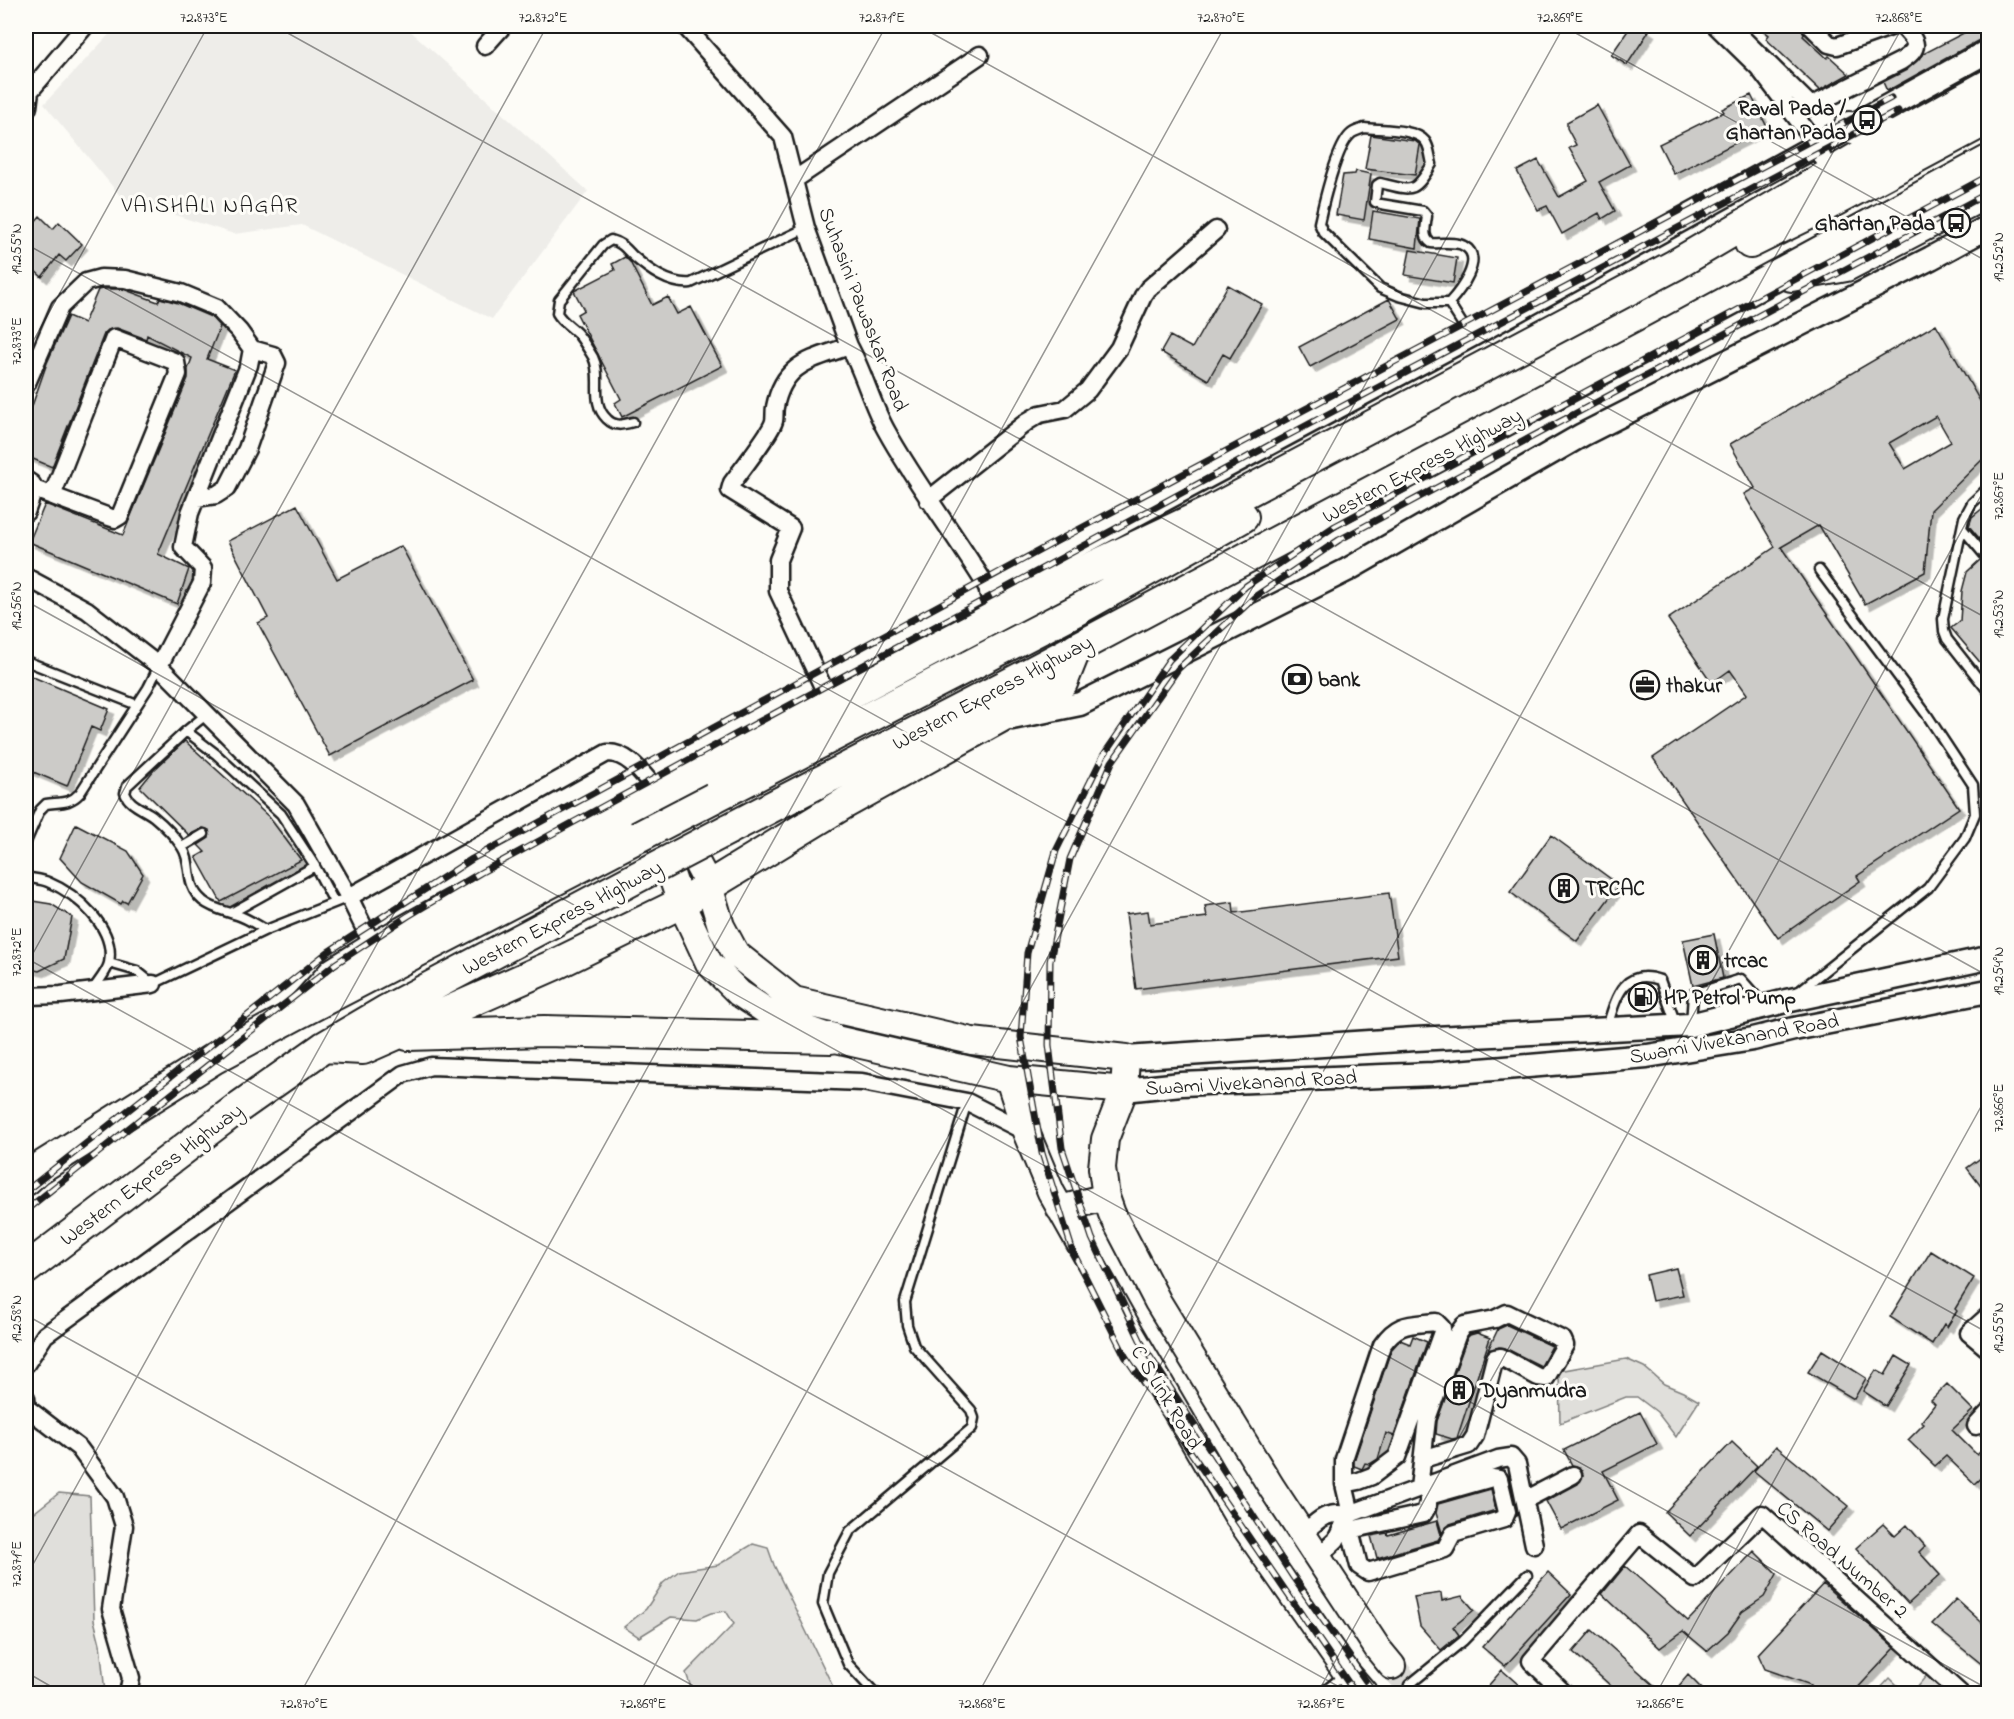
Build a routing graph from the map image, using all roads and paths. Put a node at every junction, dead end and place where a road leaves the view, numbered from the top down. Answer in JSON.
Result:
{"nodes":[{"id":1,"x":86,"y":26,"type":"edge"},
{"id":2,"x":503,"y":26,"type":"edge"},
{"id":3,"x":685,"y":26,"type":"edge"},
{"id":4,"x":1716,"y":26,"type":"edge"},
{"id":5,"x":1730,"y":26,"type":"edge"},
{"id":6,"x":1812,"y":26,"type":"edge"},
{"id":7,"x":1893,"y":26,"type":"edge"},
{"id":8,"x":1902,"y":26,"type":"edge"},
{"id":9,"x":485,"y":46,"type":"dead end"},
{"id":10,"x":1989,"y":51,"type":"edge"},
{"id":11,"x":980,"y":55,"type":"dead end"},
{"id":12,"x":1989,"y":85,"type":"edge"},
{"id":13,"x":28,"y":91,"type":"edge"},
{"id":14,"x":1811,"y":106,"type":"junction"},
{"id":15,"x":26,"y":110,"type":"edge"},
{"id":16,"x":1795,"y":117,"type":"junction"},
{"id":17,"x":1989,"y":119,"type":"edge"},
{"id":18,"x":1849,"y":127,"type":"junction"},
{"id":19,"x":1893,"y":137,"type":"junction"},
{"id":20,"x":1815,"y":147,"type":"junction"},
{"id":21,"x":1989,"y":161,"type":"edge"},
{"id":22,"x":1832,"y":173,"type":"junction"},
{"id":23,"x":794,"y":180,"type":"junction"},
{"id":24,"x":1989,"y":192,"type":"edge"},
{"id":25,"x":1989,"y":226,"type":"edge"},
{"id":26,"x":806,"y":228,"type":"junction"},
{"id":27,"x":1216,"y":230,"type":"dead end"},
{"id":28,"x":1758,"y":238,"type":"junction"},
{"id":29,"x":1762,"y":282,"type":"junction"},
{"id":30,"x":1449,"y":303,"type":"junction"},
{"id":31,"x":1470,"y":336,"type":"junction"},
{"id":32,"x":849,"y":346,"type":"junction"},
{"id":33,"x":252,"y":349,"type":"junction"},
{"id":34,"x":26,"y":385,"type":"edge"},
{"id":35,"x":633,"y":422,"type":"dead end"},
{"id":36,"x":30,"y":484,"type":"edge"},
{"id":37,"x":1989,"y":488,"type":"edge"},
{"id":38,"x":52,"y":496,"type":"junction"},
{"id":39,"x":196,"y":498,"type":"junction"},
{"id":40,"x":928,"y":500,"type":"junction"},
{"id":41,"x":26,"y":512,"type":"edge"},
{"id":42,"x":1962,"y":528,"type":"junction"},
{"id":43,"x":1989,"y":559,"type":"edge"},
{"id":44,"x":1819,"y":570,"type":"dead end"},
{"id":45,"x":28,"y":583,"type":"edge"},
{"id":46,"x":996,"y":603,"type":"junction"},
{"id":47,"x":1045,"y":626,"type":"junction"},
{"id":48,"x":1076,"y":648,"type":"junction"},
{"id":49,"x":26,"y":661,"type":"edge"},
{"id":50,"x":159,"y":666,"type":"junction"},
{"id":51,"x":1989,"y":691,"type":"edge"},
{"id":52,"x":831,"y":704,"type":"junction"},
{"id":53,"x":137,"y":705,"type":"junction"},
{"id":54,"x":207,"y":714,"type":"junction"},
{"id":55,"x":994,"y":721,"type":"junction"},
{"id":56,"x":186,"y":730,"type":"junction"},
{"id":57,"x":251,"y":759,"type":"junction"},
{"id":58,"x":235,"y":771,"type":"junction"},
{"id":59,"x":653,"y":797,"type":"junction"},
{"id":60,"x":204,"y":834,"type":"dead end"},
{"id":61,"x":26,"y":842,"type":"edge"},
{"id":62,"x":182,"y":847,"type":"junction"},
{"id":63,"x":315,"y":866,"type":"junction"},
{"id":64,"x":26,"y":877,"type":"edge"},
{"id":65,"x":709,"y":886,"type":"junction"},
{"id":66,"x":342,"y":899,"type":"junction"},
{"id":67,"x":681,"y":903,"type":"junction"},
{"id":68,"x":231,"y":913,"type":"junction"},
{"id":69,"x":266,"y":930,"type":"junction"},
{"id":70,"x":374,"y":948,"type":"junction"},
{"id":71,"x":1983,"y":959,"type":"edge"},
{"id":72,"x":109,"y":963,"type":"junction"},
{"id":73,"x":153,"y":984,"type":"junction"},
{"id":74,"x":92,"y":991,"type":"junction"},
{"id":75,"x":1988,"y":991,"type":"edge"},
{"id":76,"x":26,"y":996,"type":"edge"},
{"id":77,"x":1776,"y":1004,"type":"junction"},
{"id":78,"x":297,"y":1014,"type":"junction"},
{"id":79,"x":1683,"y":1026,"type":"junction"},
{"id":80,"x":1794,"y":1029,"type":"junction"},
{"id":81,"x":1606,"y":1030,"type":"junction"},
{"id":82,"x":391,"y":1035,"type":"junction"},
{"id":83,"x":831,"y":1038,"type":"junction"},
{"id":84,"x":324,"y":1047,"type":"junction"},
{"id":85,"x":1126,"y":1058,"type":"junction"},
{"id":86,"x":1009,"y":1079,"type":"junction"},
{"id":87,"x":1124,"y":1090,"type":"junction"},
{"id":88,"x":967,"y":1102,"type":"junction"},
{"id":89,"x":1026,"y":1132,"type":"junction"},
{"id":90,"x":26,"y":1180,"type":"edge"},
{"id":91,"x":1106,"y":1197,"type":"junction"},
{"id":92,"x":1060,"y":1209,"type":"junction"},
{"id":93,"x":26,"y":1269,"type":"edge"},
{"id":94,"x":1989,"y":1316,"type":"edge"},
{"id":95,"x":1989,"y":1349,"type":"edge"},
{"id":96,"x":26,"y":1364,"type":"edge"},
{"id":97,"x":26,"y":1398,"type":"edge"},
{"id":98,"x":1989,"y":1413,"type":"edge"},
{"id":99,"x":1976,"y":1426,"type":"dead end"},
{"id":100,"x":1423,"y":1459,"type":"junction"},
{"id":101,"x":1573,"y":1475,"type":"dead end"},
{"id":102,"x":1344,"y":1484,"type":"junction"},
{"id":103,"x":1419,"y":1488,"type":"junction"},
{"id":104,"x":1525,"y":1500,"type":"junction"},
{"id":105,"x":1347,"y":1523,"type":"junction"},
{"id":106,"x":1303,"y":1534,"type":"junction"},
{"id":107,"x":1534,"y":1545,"type":"dead end"},
{"id":108,"x":1318,"y":1557,"type":"junction"},
{"id":109,"x":1527,"y":1575,"type":"dead end"},
{"id":110,"x":1392,"y":1666,"type":"tunnel mouth"},
{"id":111,"x":1347,"y":1672,"type":"junction"},
{"id":112,"x":1409,"y":1686,"type":"dead end"},
{"id":113,"x":1364,"y":1693,"type":"edge"},
{"id":114,"x":128,"y":1694,"type":"edge"},
{"id":115,"x":878,"y":1694,"type":"edge"},
{"id":116,"x":1321,"y":1694,"type":"edge"},
{"id":117,"x":1565,"y":1694,"type":"edge"},
{"id":118,"x":1883,"y":1694,"type":"edge"},
{"id":119,"x":1897,"y":1694,"type":"edge"},
{"id":120,"x":1961,"y":1694,"type":"edge"}],
"edges":[{"from":1,"to":13,"type":"street"},
{"from":2,"to":9,"type":"street"},
{"from":3,"to":23,"type":"street","name":"Suhasini Pawaskar Road"},
{"from":4,"to":16,"type":"street"},
{"from":5,"to":14,"type":"street"},
{"from":6,"to":7,"type":"street"},
{"from":8,"to":14,"type":"street"},
{"from":10,"to":18,"type":"street"},
{"from":11,"to":23,"type":"street"},
{"from":12,"to":19,"type":"highway"},
{"from":13,"to":15,"type":"street"},
{"from":14,"to":16,"type":"street"},
{"from":16,"to":20,"type":"street"},
{"from":17,"to":28,"type":"highway","name":"Western Express Highway"},
{"from":18,"to":19,"type":"highway"},
{"from":18,"to":20,"type":"street"},
{"from":19,"to":22,"type":"highway"},
{"from":20,"to":22,"type":"street"},
{"from":20,"to":31,"type":"street"},
{"from":21,"to":29,"type":"highway","name":"Western Express Highway"},
{"from":22,"to":28,"type":"highway"},
{"from":22,"to":46,"type":"highway"},
{"from":23,"to":26,"type":"street","name":"Suhasini Pawaskar Road"},
{"from":24,"to":29,"type":"highway"},
{"from":25,"to":55,"type":"street"},
{"from":26,"to":32,"type":"street","name":"Suhasini Pawaskar Road"},
{"from":26,"to":35,"type":"lane"},
{"from":27,"to":40,"type":"street"},
{"from":28,"to":47,"type":"highway","name":"Western Express Highway"},
{"from":29,"to":48,"type":"highway","name":"Western Express Highway"},
{"from":30,"to":30,"type":"lane"},
{"from":30,"to":31,"type":"lane"},
{"from":31,"to":46,"type":"street"},
{"from":32,"to":40,"type":"street","name":"Suhasini Pawaskar Road"},
{"from":32,"to":52,"type":"street"},
{"from":33,"to":34,"type":"street"},
{"from":33,"to":39,"type":"street"},
{"from":33,"to":39,"type":"street"},
{"from":36,"to":38,"type":"street"},
{"from":36,"to":41,"type":"street"},
{"from":37,"to":42,"type":"lane"},
{"from":38,"to":38,"type":"street"},
{"from":39,"to":50,"type":"street"},
{"from":40,"to":46,"type":"street","name":"Suhasini Pawaskar Road"},
{"from":42,"to":43,"type":"lane"},
{"from":42,"to":51,"type":"lane"},
{"from":44,"to":77,"type":"lane"},
{"from":45,"to":50,"type":"street"},
{"from":46,"to":47,"type":"highway"},
{"from":46,"to":52,"type":"highway"},
{"from":47,"to":78,"type":"highway","name":"Western Express Highway","bridge":true},
{"from":48,"to":55,"type":"highway"},
{"from":48,"to":84,"type":"highway","name":"Western Express Highway","bridge":true},
{"from":49,"to":53,"type":"lane"},
{"from":50,"to":53,"type":"lane"},
{"from":50,"to":54,"type":"street"},
{"from":52,"to":59,"type":"highway"},
{"from":53,"to":61,"type":"lane"},
{"from":54,"to":56,"type":"lane"},
{"from":54,"to":57,"type":"street"},
{"from":55,"to":65,"type":"highway"},
{"from":56,"to":58,"type":"lane"},
{"from":56,"to":62,"type":"lane"},
{"from":57,"to":58,"type":"lane"},
{"from":57,"to":66,"type":"street"},
{"from":58,"to":63,"type":"lane"},
{"from":59,"to":65,"type":"main road","name":"Swami Vivekanand Road"},
{"from":59,"to":66,"type":"street"},
{"from":59,"to":67,"type":"main road","name":"Swami Vivekanand Road"},
{"from":59,"to":70,"type":"highway"},
{"from":60,"to":62,"type":"lane"},
{"from":62,"to":68,"type":"lane"},
{"from":63,"to":66,"type":"lane"},
{"from":63,"to":68,"type":"lane"},
{"from":64,"to":72,"type":"lane"},
{"from":65,"to":67,"type":"highway"},
{"from":65,"to":85,"type":"main road","name":"Swami Vivekanand Road"},
{"from":66,"to":69,"type":"lane"},
{"from":66,"to":70,"type":"street"},
{"from":67,"to":82,"type":"highway"},
{"from":67,"to":83,"type":"main road","name":"Swami Vivekanand Road"},
{"from":68,"to":69,"type":"lane"},
{"from":69,"to":73,"type":"lane"},
{"from":70,"to":78,"type":"highway"},
{"from":71,"to":75,"type":"street"},
{"from":71,"to":77,"type":"street","name":"Swami Vivekanand Road"},
{"from":72,"to":73,"type":"lane"},
{"from":72,"to":74,"type":"lane"},
{"from":73,"to":74,"type":"street"},
{"from":74,"to":76,"type":"street"},
{"from":75,"to":80,"type":"street","name":"Swami Vivekanand Road"},
{"from":77,"to":79,"type":"street","name":"Swami Vivekanand Road"},
{"from":77,"to":79,"type":"lane"},
{"from":77,"to":80,"type":"street"},
{"from":78,"to":90,"type":"highway","name":"Western Express Highway"},
{"from":79,"to":81,"type":"street","name":"Swami Vivekanand Road"},
{"from":79,"to":81,"type":"lane"},
{"from":80,"to":87,"type":"street","name":"Swami Vivekanand Road"},
{"from":81,"to":85,"type":"street","name":"Swami Vivekanand Road"},
{"from":82,"to":83,"type":"highway"},
{"from":82,"to":84,"type":"highway"},
{"from":83,"to":86,"type":"main road","name":"Swami Vivekanand Road"},
{"from":84,"to":93,"type":"highway","name":"Western Express Highway"},
{"from":85,"to":87,"type":"main road","name":"C S Link Road"},
{"from":86,"to":87,"type":"main road","name":"Swami Vivekanand Road"},
{"from":86,"to":89,"type":"main road","name":"C S Link Road"},
{"from":87,"to":91,"type":"main road","name":"C S Link Road"},
{"from":88,"to":89,"type":"street"},
{"from":88,"to":96,"type":"street"},
{"from":88,"to":115,"type":"lane"},
{"from":89,"to":92,"type":"main road","name":"C S Link Road"},
{"from":91,"to":92,"type":"main road"},
{"from":91,"to":106,"type":"main road","name":"C S Link Road"},
{"from":92,"to":111,"type":"main road","name":"C S Link Road"},
{"from":94,"to":95,"type":"street"},
{"from":97,"to":114,"type":"street"},
{"from":98,"to":99,"type":"street"},
{"from":100,"to":100,"type":"street"},
{"from":100,"to":103,"type":"street"},
{"from":101,"to":104,"type":"street"},
{"from":102,"to":102,"type":"street"},
{"from":102,"to":105,"type":"street"},
{"from":103,"to":104,"type":"street"},
{"from":103,"to":105,"type":"street"},
{"from":104,"to":107,"type":"street"},
{"from":105,"to":105,"type":"street"},
{"from":105,"to":106,"type":"street"},
{"from":105,"to":108,"type":"street"},
{"from":106,"to":108,"type":"main road","name":"C S Link Road"},
{"from":108,"to":110,"type":"main road","name":"C S Link Road"},
{"from":109,"to":112,"type":"lane"},
{"from":111,"to":113,"type":"main road","name":"C S Link Road"},
{"from":111,"to":116,"type":"lane"},
{"from":117,"to":120,"type":"street","name":"CS Road Number 2"},
{"from":118,"to":119,"type":"path"}]}
